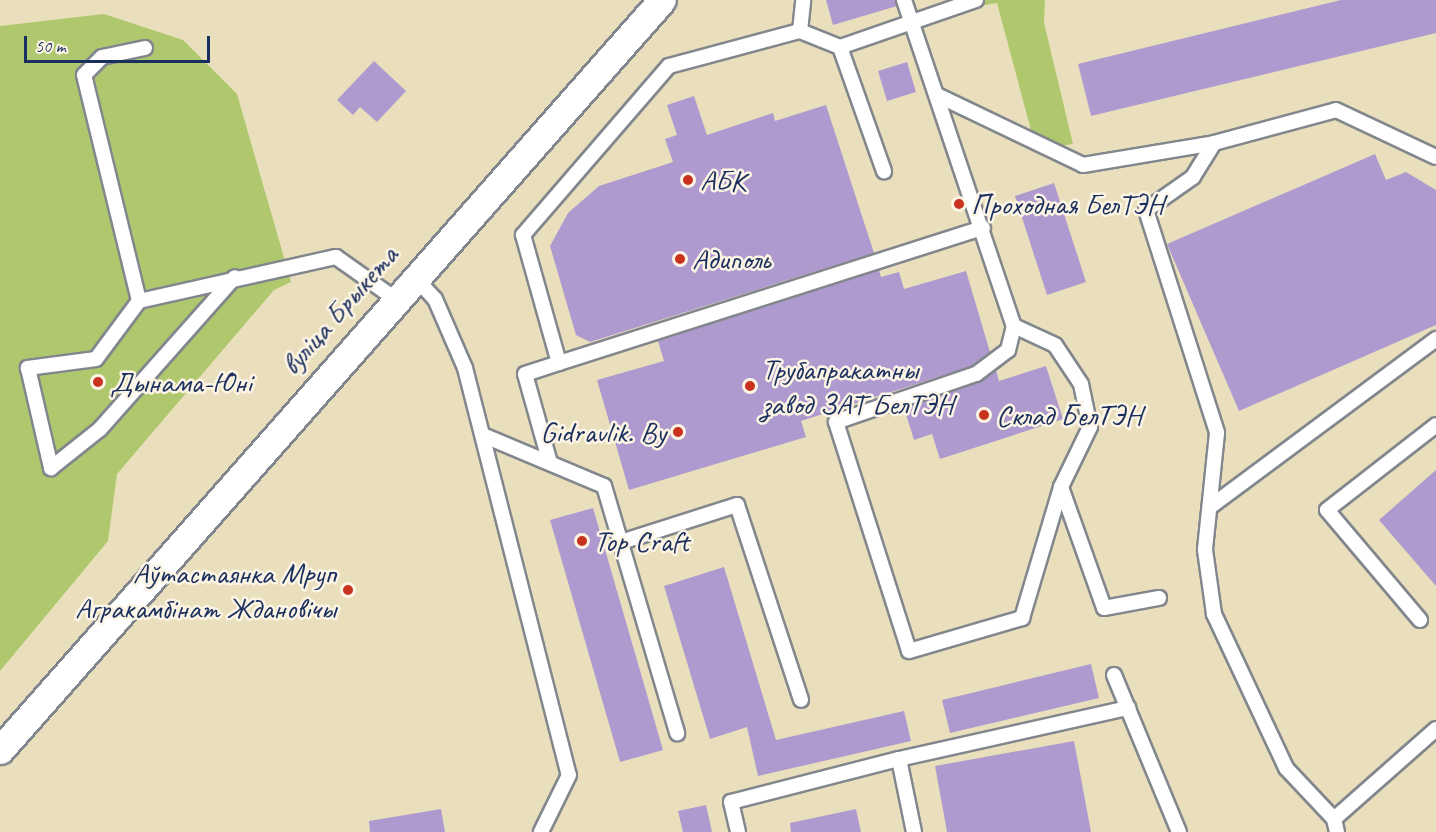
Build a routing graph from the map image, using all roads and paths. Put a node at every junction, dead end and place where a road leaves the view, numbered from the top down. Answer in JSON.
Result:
{"nodes":[{"id":1,"x":662,"y":0,"type":"edge"},
{"id":2,"x":803,"y":0,"type":"edge"},
{"id":3,"x":904,"y":0,"type":"edge"},
{"id":4,"x":976,"y":0,"type":"edge"},
{"id":5,"x":910,"y":19,"type":"junction"},
{"id":6,"x":800,"y":31,"type":"junction"},
{"id":7,"x":840,"y":47,"type":"junction"},
{"id":8,"x":145,"y":48,"type":"dead end"},
{"id":9,"x":937,"y":95,"type":"junction"},
{"id":10,"x":1214,"y":142,"type":"junction"},
{"id":11,"x":1436,"y":157,"type":"edge"},
{"id":12,"x":884,"y":171,"type":"dead end"},
{"id":13,"x":983,"y":228,"type":"junction"},
{"id":14,"x":414,"y":276,"type":"junction"},
{"id":15,"x":235,"y":277,"type":"junction"},
{"id":16,"x":394,"y":298,"type":"junction"},
{"id":17,"x":139,"y":300,"type":"junction"},
{"id":18,"x":1014,"y":326,"type":"junction"},
{"id":19,"x":1436,"y":339,"type":"edge"},
{"id":20,"x":559,"y":363,"type":"junction"},
{"id":21,"x":1436,"y":425,"type":"edge"},
{"id":22,"x":485,"y":436,"type":"junction"},
{"id":23,"x":550,"y":463,"type":"junction"},
{"id":24,"x":1061,"y":487,"type":"junction"},
{"id":25,"x":1210,"y":507,"type":"junction"},
{"id":26,"x":621,"y":542,"type":"junction"},
{"id":27,"x":1159,"y":598,"type":"dead end"},
{"id":28,"x":1420,"y":620,"type":"dead end"},
{"id":29,"x":1114,"y":675,"type":"dead end"},
{"id":30,"x":801,"y":700,"type":"dead end"},
{"id":31,"x":1128,"y":708,"type":"junction"},
{"id":32,"x":1436,"y":729,"type":"edge"},
{"id":33,"x":677,"y":733,"type":"dead end"},
{"id":34,"x":0,"y":750,"type":"edge"},
{"id":35,"x":899,"y":759,"type":"junction"},
{"id":36,"x":1336,"y":826,"type":"edge"},
{"id":37,"x":541,"y":832,"type":"edge"},
{"id":38,"x":738,"y":832,"type":"edge"},
{"id":39,"x":914,"y":832,"type":"edge"},
{"id":40,"x":1179,"y":832,"type":"edge"}],
"edges":[{"from":1,"to":14,"type":"street","name":"вуліца Брыкета"},
{"from":2,"to":6,"type":"lane"},
{"from":3,"to":5,"type":"lane"},
{"from":4,"to":5,"type":"lane"},
{"from":5,"to":7,"type":"lane"},
{"from":5,"to":9,"type":"lane"},
{"from":6,"to":7,"type":"lane"},
{"from":6,"to":20,"type":"lane"},
{"from":7,"to":12,"type":"lane"},
{"from":8,"to":17,"type":"lane"},
{"from":9,"to":10,"type":"lane"},
{"from":9,"to":13,"type":"lane"},
{"from":10,"to":11,"type":"lane"},
{"from":10,"to":25,"type":"lane"},
{"from":13,"to":18,"type":"lane"},
{"from":13,"to":20,"type":"lane"},
{"from":14,"to":16,"type":"street","name":"вуліца Брыкета"},
{"from":14,"to":22,"type":"lane"},
{"from":15,"to":16,"type":"lane"},
{"from":15,"to":17,"type":"lane"},
{"from":15,"to":17,"type":"lane"},
{"from":16,"to":34,"type":"street","name":"вуліца Брыкета"},
{"from":18,"to":24,"type":"lane"},
{"from":18,"to":24,"type":"lane"},
{"from":19,"to":25,"type":"lane"},
{"from":20,"to":23,"type":"lane"},
{"from":21,"to":28,"type":"lane"},
{"from":22,"to":23,"type":"lane"},
{"from":22,"to":37,"type":"lane"},
{"from":23,"to":26,"type":"lane"},
{"from":24,"to":27,"type":"lane"},
{"from":25,"to":36,"type":"lane"},
{"from":26,"to":30,"type":"lane"},
{"from":26,"to":33,"type":"lane"},
{"from":29,"to":31,"type":"lane"},
{"from":31,"to":35,"type":"lane"},
{"from":31,"to":40,"type":"lane"},
{"from":32,"to":36,"type":"lane"},
{"from":35,"to":38,"type":"lane"},
{"from":35,"to":39,"type":"lane"}]}
